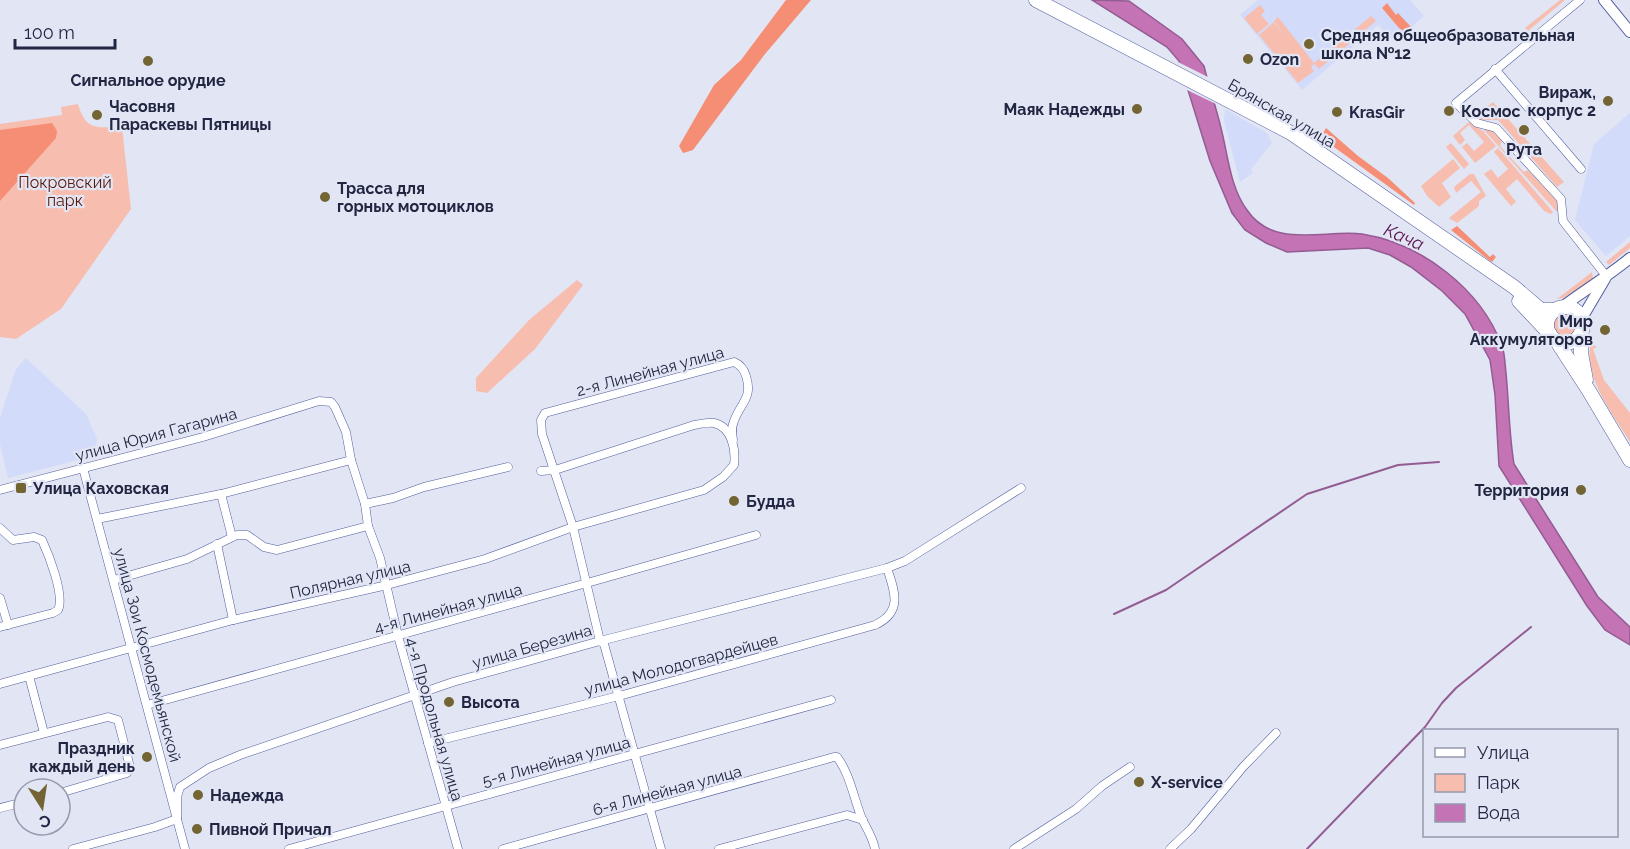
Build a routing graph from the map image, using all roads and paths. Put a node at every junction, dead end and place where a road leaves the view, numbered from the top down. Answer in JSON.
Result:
{"nodes":[{"id":1,"x":1036,"y":0,"type":"edge"},
{"id":2,"x":1580,"y":0,"type":"edge"},
{"id":3,"x":1605,"y":0,"type":"edge"},
{"id":4,"x":1630,"y":32,"type":"edge"},
{"id":5,"x":1495,"y":69,"type":"junction"},
{"id":6,"x":1581,"y":169,"type":"dead end"},
{"id":7,"x":1630,"y":258,"type":"edge"},
{"id":8,"x":1608,"y":277,"type":"junction"},
{"id":9,"x":1497,"y":278,"type":"junction"},
{"id":10,"x":1559,"y":309,"type":"junction"},
{"id":11,"x":1582,"y":318,"type":"junction"},
{"id":12,"x":1581,"y":333,"type":"junction"},
{"id":13,"x":1553,"y":337,"type":"junction"},
{"id":14,"x":1589,"y":391,"type":"junction"},
{"id":15,"x":319,"y":401,"type":"joint"},
{"id":16,"x":733,"y":442,"type":"junction"},
{"id":17,"x":351,"y":460,"type":"junction"},
{"id":18,"x":1630,"y":460,"type":"edge"},
{"id":19,"x":508,"y":467,"type":"dead end"},
{"id":20,"x":83,"y":468,"type":"junction"},
{"id":21,"x":555,"y":470,"type":"junction"},
{"id":22,"x":541,"y":471,"type":"dead end"},
{"id":23,"x":1021,"y":488,"type":"dead end"},
{"id":24,"x":0,"y":490,"type":"edge"},
{"id":25,"x":221,"y":494,"type":"junction"},
{"id":26,"x":365,"y":504,"type":"junction"},
{"id":27,"x":97,"y":519,"type":"junction"},
{"id":28,"x":368,"y":526,"type":"junction"},
{"id":29,"x":573,"y":527,"type":"junction"},
{"id":30,"x":0,"y":528,"type":"edge"},
{"id":31,"x":756,"y":535,"type":"dead end"},
{"id":32,"x":232,"y":537,"type":"junction"},
{"id":33,"x":217,"y":544,"type":"junction"},
{"id":34,"x":887,"y":568,"type":"junction"},
{"id":35,"x":114,"y":580,"type":"junction"},
{"id":36,"x":587,"y":584,"type":"junction"},
{"id":37,"x":387,"y":585,"type":"junction"},
{"id":38,"x":0,"y":598,"type":"edge"},
{"id":39,"x":233,"y":620,"type":"junction"},
{"id":40,"x":4,"y":626,"type":"edge"},
{"id":41,"x":398,"y":636,"type":"junction"},
{"id":42,"x":600,"y":641,"type":"junction"},
{"id":43,"x":132,"y":648,"type":"junction"},
{"id":44,"x":29,"y":676,"type":"junction"},
{"id":45,"x":0,"y":684,"type":"edge"},
{"id":46,"x":415,"y":695,"type":"junction"},
{"id":47,"x":619,"y":696,"type":"junction"},
{"id":48,"x":831,"y":700,"type":"dead end"},
{"id":49,"x":147,"y":705,"type":"junction"},
{"id":50,"x":44,"y":733,"type":"junction"},
{"id":51,"x":1276,"y":733,"type":"dead end"},
{"id":52,"x":428,"y":744,"type":"junction"},
{"id":53,"x":0,"y":745,"type":"edge"},
{"id":54,"x":635,"y":754,"type":"junction"},
{"id":55,"x":1130,"y":767,"type":"dead end"},
{"id":56,"x":72,"y":789,"type":"edge"},
{"id":57,"x":446,"y":805,"type":"junction"},
{"id":58,"x":649,"y":809,"type":"junction"},
{"id":59,"x":177,"y":819,"type":"junction"},
{"id":60,"x":863,"y":820,"type":"junction"},
{"id":61,"x":73,"y":849,"type":"edge"},
{"id":62,"x":185,"y":849,"type":"edge"},
{"id":63,"x":289,"y":849,"type":"edge"},
{"id":64,"x":458,"y":849,"type":"edge"},
{"id":65,"x":503,"y":849,"type":"edge"},
{"id":66,"x":661,"y":849,"type":"edge"},
{"id":67,"x":719,"y":849,"type":"edge"},
{"id":68,"x":875,"y":849,"type":"edge"},
{"id":69,"x":1014,"y":849,"type":"edge"},
{"id":70,"x":1170,"y":849,"type":"edge"}],
"edges":[{"from":1,"to":9,"type":"highway","name":"Брянская улица"},
{"from":2,"to":5,"type":"street"},
{"from":3,"to":4,"type":"main road"},
{"from":5,"to":6,"type":"street"},
{"from":5,"to":8,"type":"street"},
{"from":7,"to":8,"type":"main road"},
{"from":8,"to":10,"type":"main road"},
{"from":8,"to":11,"type":"main road"},
{"from":9,"to":10,"type":"highway","name":"Брянская улица"},
{"from":9,"to":13,"type":"highway","name":"Брянская улица"},
{"from":10,"to":11,"type":"highway","name":"Брянская улица"},
{"from":10,"to":13,"type":"highway"},
{"from":11,"to":12,"type":"highway","name":"Брянская улица"},
{"from":12,"to":13,"type":"highway"},
{"from":12,"to":14,"type":"highway","name":"Брянская улица"},
{"from":13,"to":14,"type":"highway","name":"Брянская улица"},
{"from":14,"to":18,"type":"highway","name":"Брянская улица"},
{"from":15,"to":17,"type":"street","name":"4-я Продольная улица"},
{"from":15,"to":20,"type":"street","name":"улица Юрия Гагарина"},
{"from":16,"to":21,"type":"street"},
{"from":16,"to":21,"type":"street","name":"2-я Линейная улица"},
{"from":16,"to":29,"type":"street","name":"Полярная улица"},
{"from":17,"to":25,"type":"street"},
{"from":17,"to":26,"type":"street","name":"4-я Продольная улица"},
{"from":19,"to":26,"type":"street"},
{"from":20,"to":24,"type":"street","name":"улица Юрия Гагарина"},
{"from":20,"to":27,"type":"street","name":"улица Зои Космодемьянской"},
{"from":21,"to":22,"type":"street"},
{"from":21,"to":29,"type":"street"},
{"from":23,"to":34,"type":"street","name":"улица Березина"},
{"from":25,"to":27,"type":"street"},
{"from":25,"to":32,"type":"street"},
{"from":26,"to":28,"type":"street","name":"4-я Продольная улица"},
{"from":27,"to":35,"type":"street","name":"улица Зои Космодемьянской"},
{"from":28,"to":32,"type":"street"},
{"from":28,"to":37,"type":"street","name":"4-я Продольная улица"},
{"from":29,"to":36,"type":"street"},
{"from":29,"to":37,"type":"street","name":"Полярная улица"},
{"from":30,"to":40,"type":"street"},
{"from":31,"to":36,"type":"street","name":"4-я Линейная улица"},
{"from":32,"to":33,"type":"street"},
{"from":33,"to":35,"type":"street"},
{"from":33,"to":39,"type":"street"},
{"from":34,"to":42,"type":"street","name":"улица Березина"},
{"from":34,"to":47,"type":"street","name":"улица Молодогвардейцев"},
{"from":35,"to":43,"type":"street","name":"улица Зои Космодемьянской"},
{"from":36,"to":41,"type":"street","name":"4-я Линейная улица"},
{"from":36,"to":42,"type":"street"},
{"from":37,"to":39,"type":"street","name":"Полярная улица"},
{"from":37,"to":41,"type":"street","name":"4-я Продольная улица"},
{"from":38,"to":40,"type":"street"},
{"from":39,"to":43,"type":"street","name":"Полярная улица"},
{"from":41,"to":46,"type":"street","name":"4-я Продольная улица"},
{"from":41,"to":49,"type":"street","name":"4-я Линейная улица"},
{"from":42,"to":46,"type":"street","name":"улица Березина"},
{"from":42,"to":47,"type":"street"},
{"from":43,"to":44,"type":"street","name":"Полярная улица"},
{"from":43,"to":49,"type":"street","name":"улица Зои Космодемьянской"},
{"from":44,"to":45,"type":"street","name":"Полярная улица"},
{"from":44,"to":50,"type":"street"},
{"from":46,"to":52,"type":"street","name":"4-я Продольная улица"},
{"from":46,"to":59,"type":"street","name":"улица Березина"},
{"from":47,"to":52,"type":"street","name":"улица Молодогвардейцев"},
{"from":47,"to":54,"type":"street"},
{"from":48,"to":54,"type":"street","name":"5-я Линейная улица"},
{"from":49,"to":59,"type":"street","name":"улица Зои Космодемьянской"},
{"from":50,"to":53,"type":"street"},
{"from":50,"to":56,"type":"street"},
{"from":51,"to":70,"type":"street"},
{"from":52,"to":57,"type":"street","name":"4-я Продольная улица"},
{"from":54,"to":57,"type":"street","name":"5-я Линейная улица"},
{"from":54,"to":58,"type":"street"},
{"from":55,"to":69,"type":"street"},
{"from":57,"to":63,"type":"street","name":"5-я Линейная улица"},
{"from":57,"to":64,"type":"street","name":"4-я Продольная улица"},
{"from":58,"to":60,"type":"street","name":"6-я Линейная улица"},
{"from":58,"to":65,"type":"street","name":"6-я Линейная улица"},
{"from":58,"to":66,"type":"street"},
{"from":59,"to":61,"type":"street"},
{"from":59,"to":62,"type":"street","name":"улица Зои Космодемьянской"},
{"from":60,"to":67,"type":"street"},
{"from":60,"to":68,"type":"street"}]}
